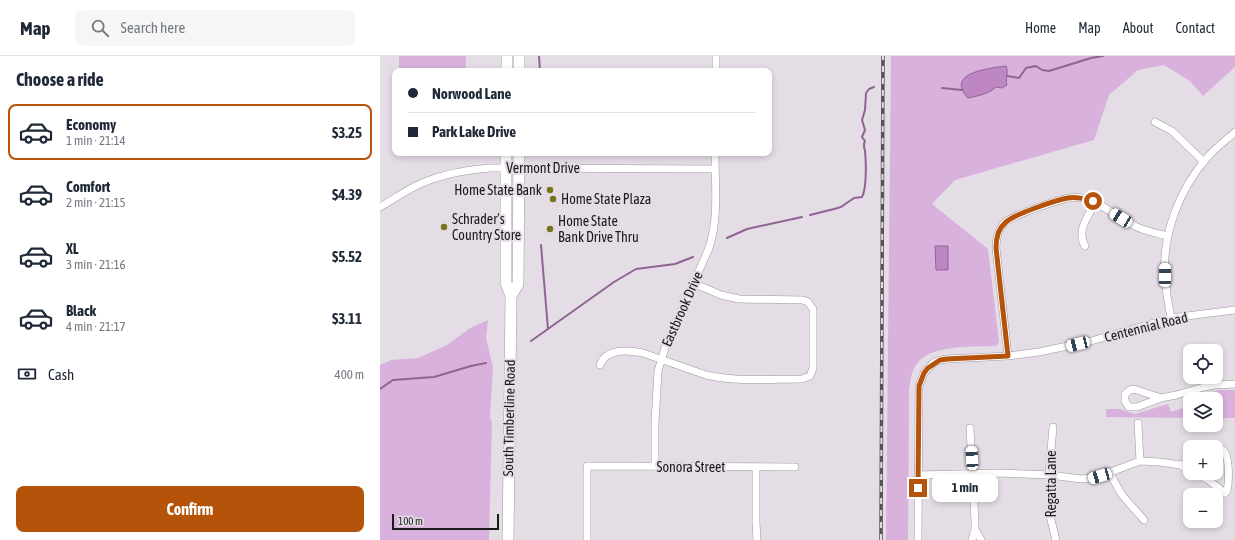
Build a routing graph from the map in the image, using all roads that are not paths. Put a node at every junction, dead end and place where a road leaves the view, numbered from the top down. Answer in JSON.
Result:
{"nodes":[{"id":1,"x":507,"y":56,"type":"edge"},
{"id":2,"x":519,"y":56,"type":"edge"},
{"id":3,"x":716,"y":56,"type":"edge"},
{"id":4,"x":507,"y":68,"type":"edge"},
{"id":5,"x":519,"y":68,"type":"edge"},
{"id":6,"x":716,"y":68,"type":"edge"},
{"id":7,"x":1155,"y":122,"type":"dead end"},
{"id":8,"x":1235,"y":132,"type":"edge"},
{"id":9,"x":506,"y":156,"type":"edge"},
{"id":10,"x":519,"y":156,"type":"edge"},
{"id":11,"x":715,"y":156,"type":"edge"},
{"id":12,"x":1204,"y":162,"type":"junction"},
{"id":13,"x":506,"y":168,"type":"junction"},
{"id":14,"x":519,"y":168,"type":"junction"},
{"id":15,"x":715,"y":169,"type":"junction"},
{"id":16,"x":1096,"y":202,"type":"junction"},
{"id":17,"x":380,"y":207,"type":"edge"},
{"id":18,"x":1168,"y":236,"type":"junction"},
{"id":19,"x":1085,"y":246,"type":"dead end"},
{"id":20,"x":693,"y":283,"type":"junction"},
{"id":21,"x":511,"y":296,"type":"junction"},
{"id":22,"x":1235,"y":310,"type":"edge"},
{"id":23,"x":1171,"y":318,"type":"junction"},
{"id":24,"x":1008,"y":356,"type":"junction"},
{"id":25,"x":661,"y":359,"type":"junction"},
{"id":26,"x":600,"y":365,"type":"dead end"},
{"id":27,"x":1235,"y":384,"type":"edge"},
{"id":28,"x":1161,"y":398,"type":"dead end"},
{"id":29,"x":1138,"y":423,"type":"dead end"},
{"id":30,"x":1053,"y":427,"type":"dead end"},
{"id":31,"x":970,"y":428,"type":"dead end"},
{"id":32,"x":1223,"y":450,"type":"edge"},
{"id":33,"x":1140,"y":461,"type":"junction"},
{"id":34,"x":1183,"y":464,"type":"edge"},
{"id":35,"x":1180,"y":465,"type":"junction"},
{"id":36,"x":1183,"y":466,"type":"edge"},
{"id":37,"x":655,"y":467,"type":"junction"},
{"id":38,"x":756,"y":467,"type":"junction"},
{"id":39,"x":795,"y":467,"type":"dead end"},
{"id":40,"x":1109,"y":472,"type":"junction"},
{"id":41,"x":973,"y":474,"type":"junction"},
{"id":42,"x":918,"y":475,"type":"junction"},
{"id":43,"x":1050,"y":475,"type":"junction"},
{"id":44,"x":1206,"y":480,"type":"edge"},
{"id":45,"x":1144,"y":520,"type":"dead end"},
{"id":46,"x":976,"y":529,"type":"junction"},
{"id":47,"x":508,"y":540,"type":"edge"},
{"id":48,"x":587,"y":540,"type":"edge"},
{"id":49,"x":758,"y":540,"type":"edge"},
{"id":50,"x":918,"y":540,"type":"edge"},
{"id":51,"x":972,"y":540,"type":"edge"},
{"id":52,"x":980,"y":540,"type":"edge"},
{"id":53,"x":1056,"y":540,"type":"edge"}],
"edges":[{"from":1,"to":4,"type":"main road"},
{"from":2,"to":5,"type":"main road"},
{"from":3,"to":6,"type":"street"},
{"from":7,"to":12,"type":"street"},
{"from":8,"to":12,"type":"street"},
{"from":9,"to":13,"type":"main road","name":"South Timberline Road"},
{"from":10,"to":14,"type":"main road","name":"South Timberline Road"},
{"from":11,"to":15,"type":"street","name":"Eastbrook Drive"},
{"from":12,"to":18,"type":"street"},
{"from":13,"to":14,"type":"street","name":"Vermont Drive"},
{"from":13,"to":17,"type":"street","name":"Vermont Drive"},
{"from":13,"to":21,"type":"main road","name":"South Timberline Road"},
{"from":14,"to":15,"type":"street","name":"Vermont Drive"},
{"from":14,"to":21,"type":"main road","name":"South Timberline Road"},
{"from":15,"to":20,"type":"street","name":"Eastbrook Drive"},
{"from":16,"to":18,"type":"street"},
{"from":16,"to":19,"type":"street"},
{"from":16,"to":24,"type":"street"},
{"from":18,"to":23,"type":"street"},
{"from":20,"to":25,"type":"street","name":"Eastbrook Drive"},
{"from":20,"to":25,"type":"street"},
{"from":21,"to":47,"type":"main road","name":"South Timberline Road"},
{"from":22,"to":23,"type":"street","name":"Centennial Road"},
{"from":23,"to":24,"type":"street","name":"Centennial Road"},
{"from":24,"to":42,"type":"street","name":"Centennial Road"},
{"from":25,"to":26,"type":"street"},
{"from":25,"to":37,"type":"street","name":"Eastbrook Drive"},
{"from":27,"to":28,"type":"street"},
{"from":29,"to":33,"type":"street"},
{"from":30,"to":43,"type":"street","name":"Regatta Lane"},
{"from":31,"to":41,"type":"street"},
{"from":32,"to":44,"type":"street"},
{"from":33,"to":35,"type":"street"},
{"from":33,"to":40,"type":"street"},
{"from":34,"to":35,"type":"street"},
{"from":35,"to":36,"type":"street"},
{"from":37,"to":38,"type":"street","name":"Sonora Street"},
{"from":37,"to":48,"type":"street","name":"Sonora Street"},
{"from":38,"to":39,"type":"street","name":"Sonora Street"},
{"from":38,"to":49,"type":"street"},
{"from":40,"to":43,"type":"street"},
{"from":40,"to":45,"type":"street"},
{"from":41,"to":42,"type":"street"},
{"from":41,"to":43,"type":"street"},
{"from":41,"to":46,"type":"street"},
{"from":42,"to":50,"type":"street"},
{"from":43,"to":53,"type":"street","name":"Regatta Lane"},
{"from":46,"to":51,"type":"street"},
{"from":46,"to":52,"type":"street"}]}
